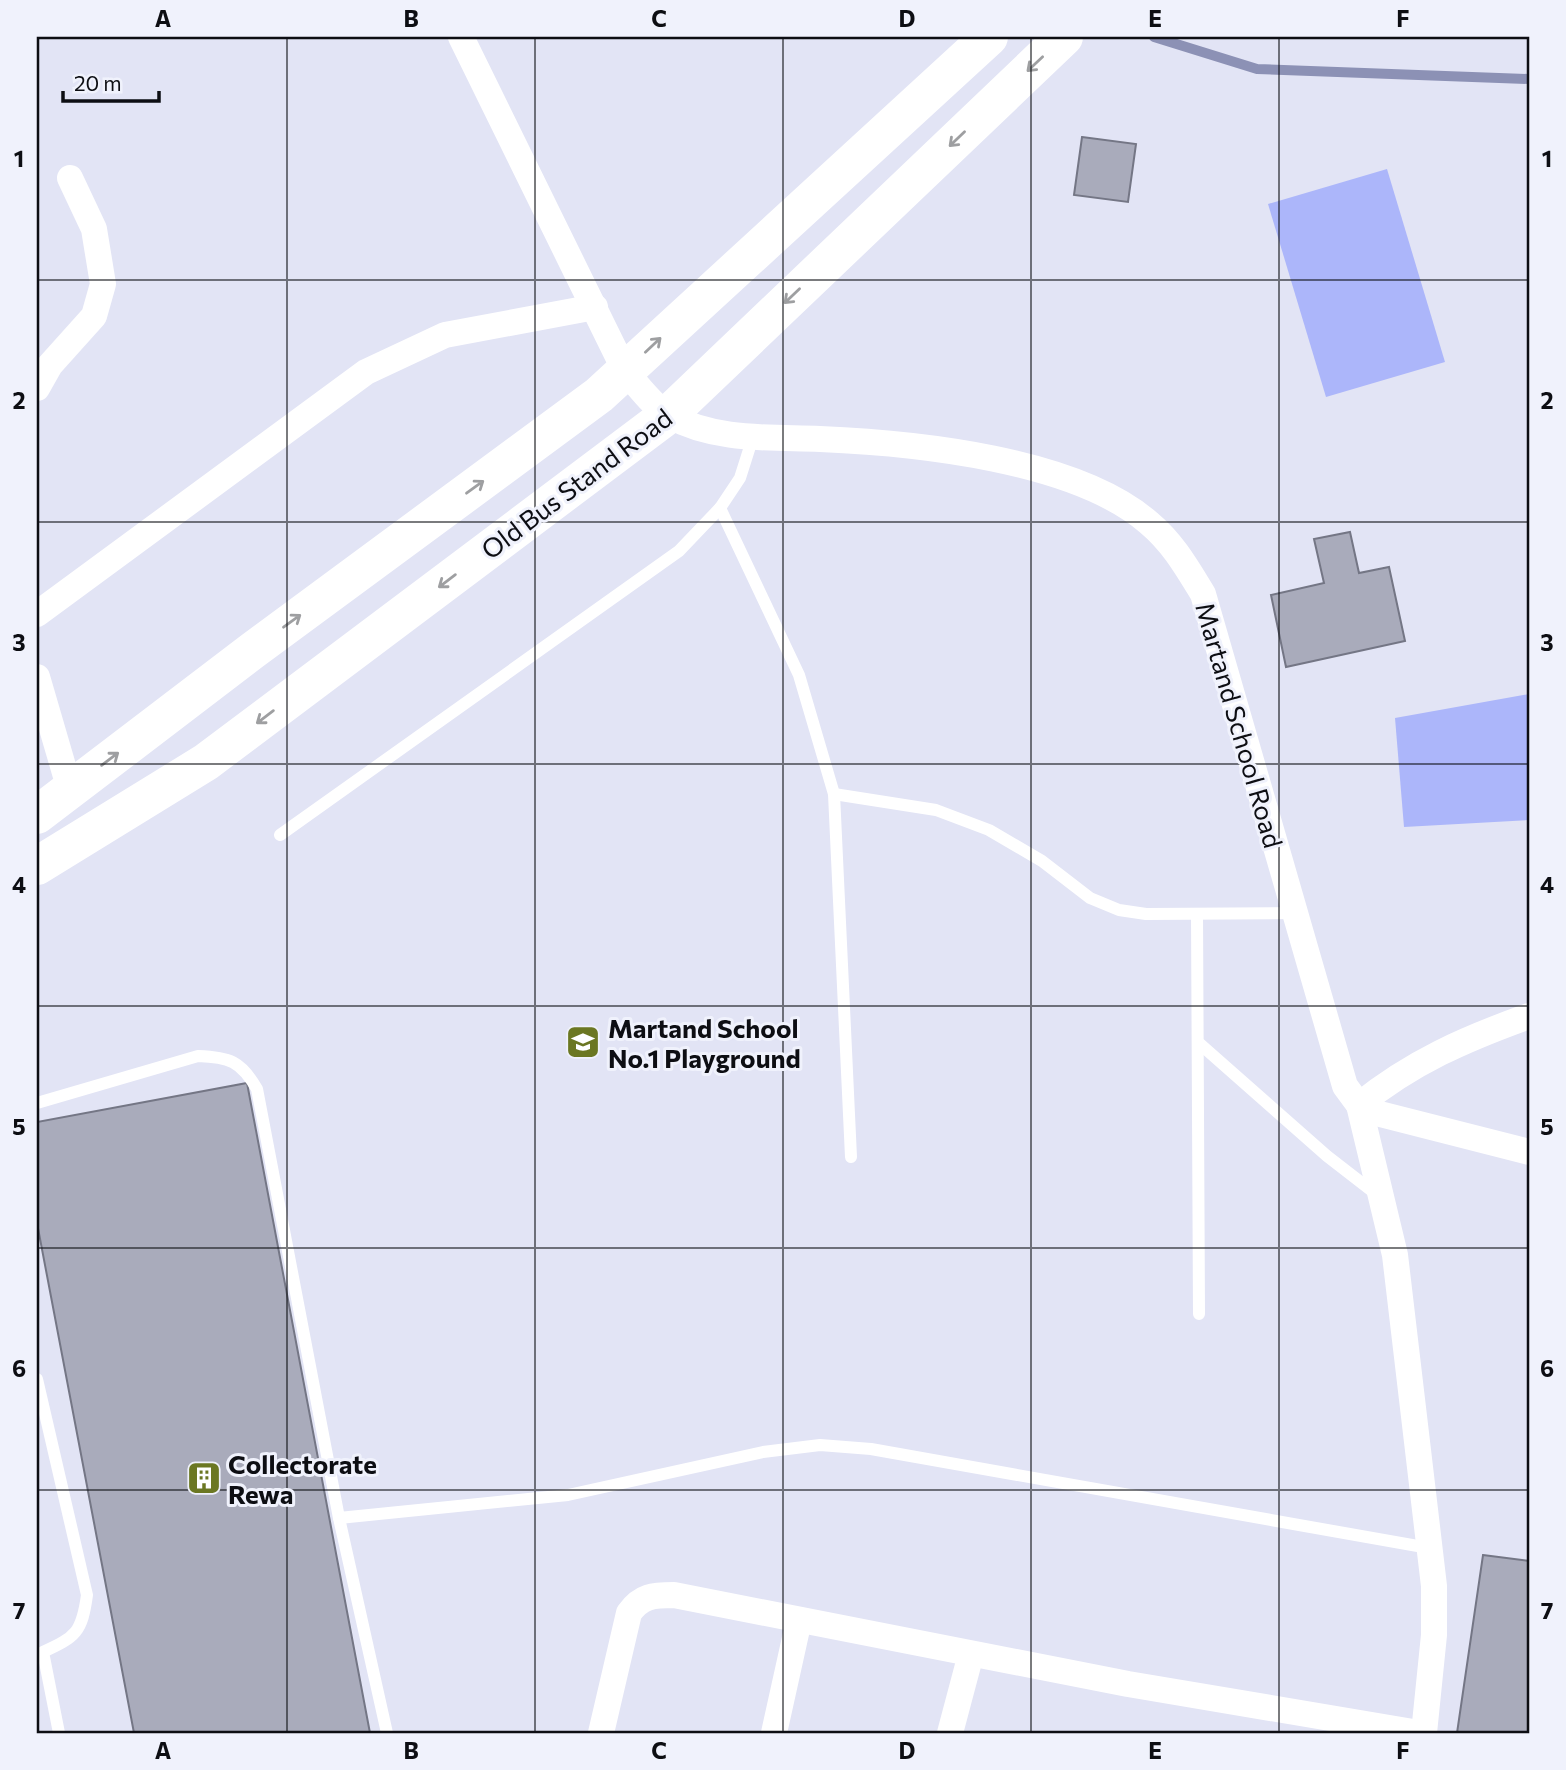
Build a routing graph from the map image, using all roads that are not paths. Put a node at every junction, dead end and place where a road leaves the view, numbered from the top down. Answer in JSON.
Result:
{"nodes":[{"id":1,"x":461,"y":37,"type":"edge"},
{"id":2,"x":1064,"y":37,"type":"edge"},
{"id":3,"x":982,"y":44,"type":"edge"},
{"id":4,"x":70,"y":178,"type":"dead end"},
{"id":5,"x":595,"y":307,"type":"junction"},
{"id":6,"x":625,"y":371,"type":"junction"},
{"id":7,"x":37,"y":388,"type":"edge"},
{"id":8,"x":668,"y":415,"type":"junction"},
{"id":9,"x":753,"y":436,"type":"junction"},
{"id":10,"x":720,"y":508,"type":"junction"},
{"id":11,"x":37,"y":614,"type":"edge"},
{"id":12,"x":37,"y":677,"type":"edge"},
{"id":13,"x":69,"y":790,"type":"junction"},
{"id":14,"x":834,"y":794,"type":"junction"},
{"id":15,"x":37,"y":815,"type":"edge"},
{"id":16,"x":280,"y":835,"type":"dead end"},
{"id":17,"x":37,"y":866,"type":"edge"},
{"id":18,"x":1295,"y":913,"type":"junction"},
{"id":19,"x":1198,"y":914,"type":"junction"},
{"id":20,"x":1529,"y":1016,"type":"edge"},
{"id":21,"x":1200,"y":1044,"type":"junction"},
{"id":22,"x":37,"y":1103,"type":"edge"},
{"id":23,"x":1359,"y":1105,"type":"junction"},
{"id":24,"x":1529,"y":1152,"type":"edge"},
{"id":25,"x":851,"y":1157,"type":"dead end"},
{"id":26,"x":1382,"y":1199,"type":"junction"},
{"id":27,"x":1199,"y":1314,"type":"dead end"},
{"id":28,"x":37,"y":1379,"type":"edge"},
{"id":29,"x":339,"y":1518,"type":"junction"},
{"id":30,"x":1429,"y":1548,"type":"junction"},
{"id":31,"x":799,"y":1620,"type":"junction"},
{"id":32,"x":40,"y":1653,"type":"edge"},
{"id":33,"x":971,"y":1654,"type":"junction"},
{"id":34,"x":59,"y":1733,"type":"edge"},
{"id":35,"x":387,"y":1733,"type":"edge"},
{"id":36,"x":601,"y":1733,"type":"edge"},
{"id":37,"x":774,"y":1733,"type":"edge"},
{"id":38,"x":950,"y":1733,"type":"edge"},
{"id":39,"x":1419,"y":1733,"type":"edge"},
{"id":40,"x":1424,"y":1733,"type":"edge"}],
"edges":[{"from":1,"to":5,"type":"street","name":"Martand School Road"},
{"from":2,"to":8,"type":"main road","name":"Old Bus Stand Road","one_way":true},
{"from":6,"to":3,"type":"main road","one_way":true},
{"from":4,"to":7,"type":"street"},
{"from":5,"to":6,"type":"street","name":"Martand School Road"},
{"from":5,"to":11,"type":"street"},
{"from":6,"to":8,"type":"street","name":"Martand School Road"},
{"from":13,"to":6,"type":"main road","one_way":true},
{"from":8,"to":9,"type":"street","name":"Martand School Road"},
{"from":8,"to":17,"type":"main road","name":"Old Bus Stand Road","one_way":true},
{"from":9,"to":10,"type":"lane"},
{"from":9,"to":18,"type":"street","name":"Martand School Road"},
{"from":10,"to":14,"type":"lane"},
{"from":10,"to":16,"type":"lane"},
{"from":12,"to":13,"type":"street"},
{"from":13,"to":15,"type":"main road"},
{"from":14,"to":19,"type":"lane"},
{"from":14,"to":25,"type":"lane"},
{"from":18,"to":19,"type":"lane"},
{"from":18,"to":23,"type":"street","name":"Martand School Road"},
{"from":19,"to":21,"type":"lane"},
{"from":20,"to":23,"type":"street"},
{"from":21,"to":26,"type":"lane"},
{"from":21,"to":27,"type":"lane"},
{"from":22,"to":29,"type":"lane"},
{"from":23,"to":24,"type":"street"},
{"from":23,"to":26,"type":"street","name":"Martand School Road"},
{"from":26,"to":30,"type":"street","name":"Martand School Road"},
{"from":28,"to":32,"type":"lane"},
{"from":29,"to":30,"type":"lane"},
{"from":29,"to":35,"type":"lane"},
{"from":30,"to":40,"type":"street","name":"Martand School Road"},
{"from":31,"to":33,"type":"street"},
{"from":31,"to":36,"type":"street"},
{"from":31,"to":37,"type":"street"},
{"from":32,"to":34,"type":"lane"},
{"from":33,"to":38,"type":"street"},
{"from":33,"to":39,"type":"street"}]}
